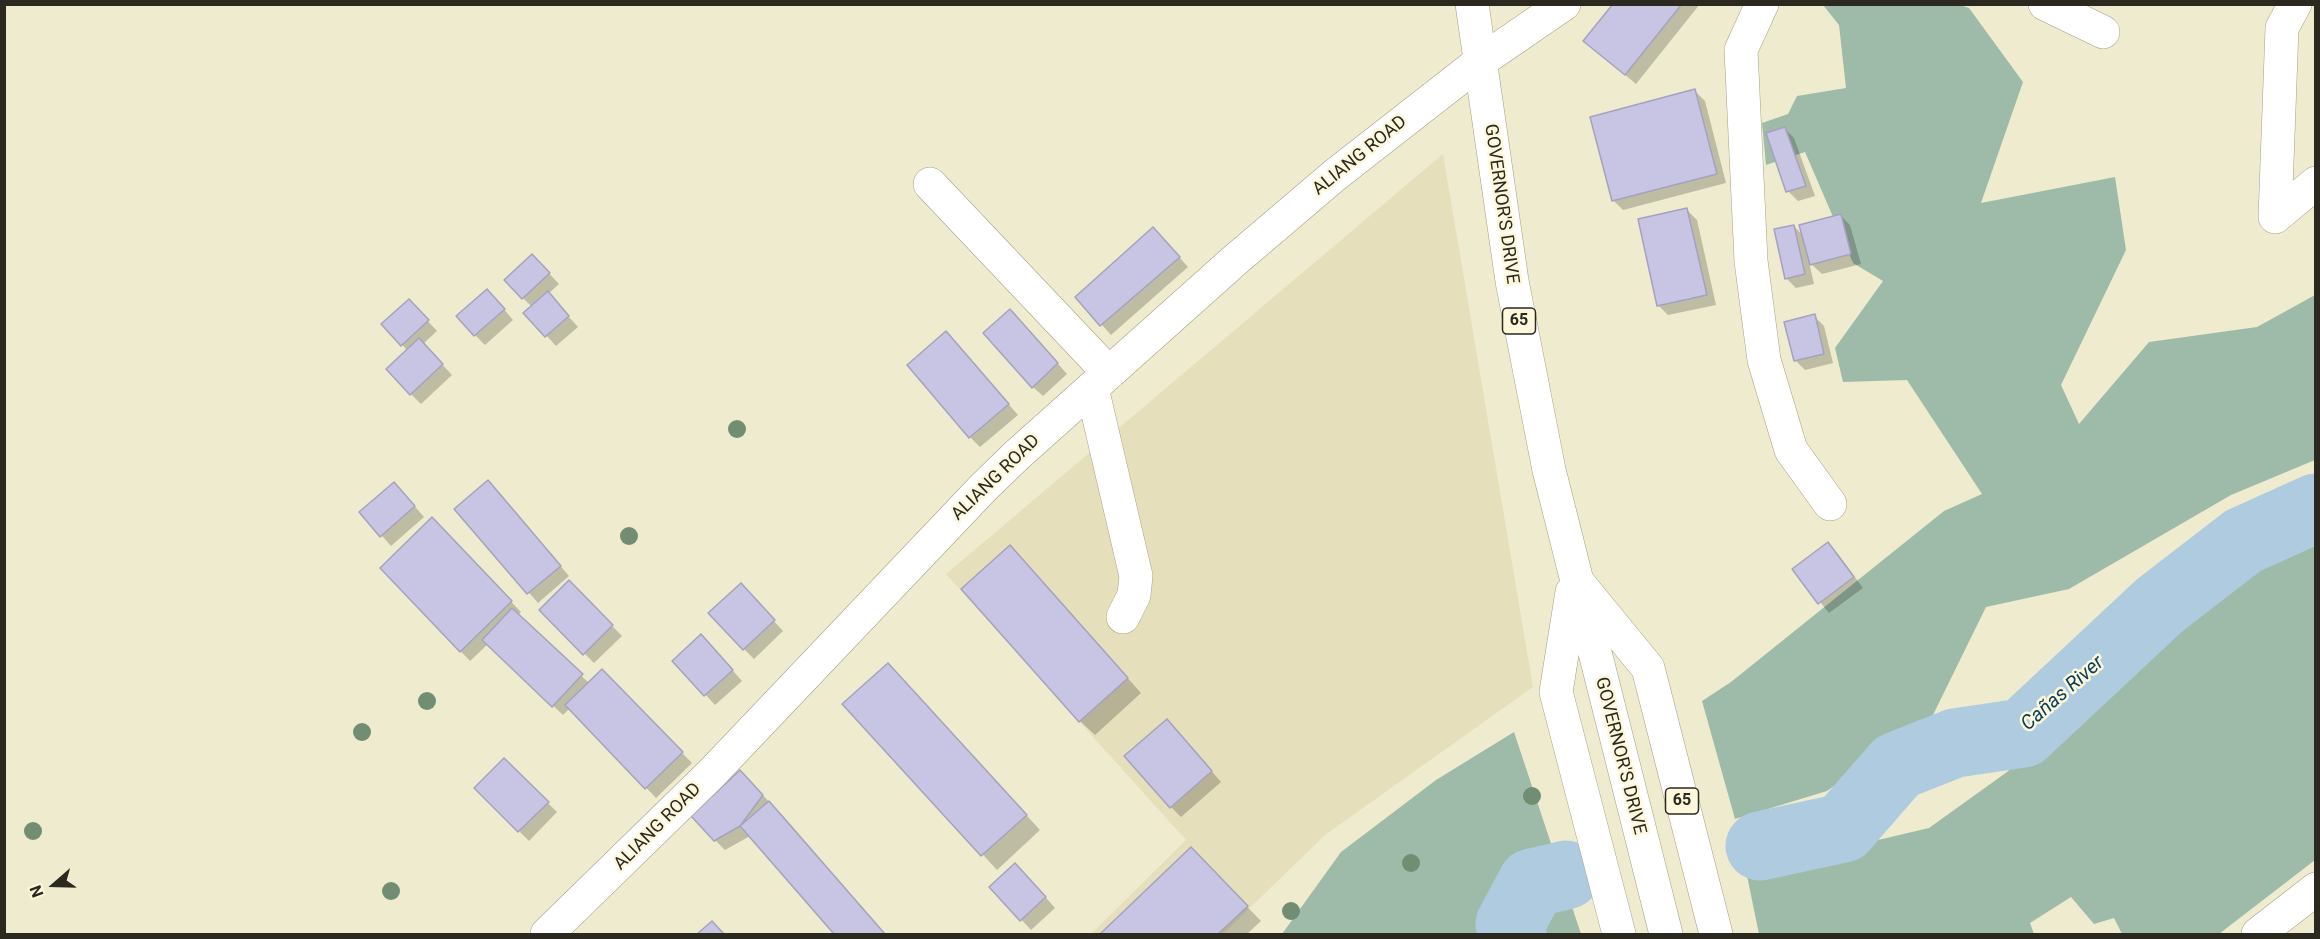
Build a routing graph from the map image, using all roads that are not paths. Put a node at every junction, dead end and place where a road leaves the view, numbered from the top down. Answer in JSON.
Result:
{"nodes":[{"id":1,"x":1473,"y":4,"type":"edge"},
{"id":2,"x":1564,"y":4,"type":"edge"},
{"id":3,"x":1762,"y":4,"type":"edge"},
{"id":4,"x":2044,"y":4,"type":"edge"},
{"id":5,"x":2295,"y":4,"type":"edge"},
{"id":6,"x":2103,"y":32,"type":"dead end"},
{"id":7,"x":1481,"y":61,"type":"junction"},
{"id":8,"x":2316,"y":183,"type":"edge"},
{"id":9,"x":930,"y":184,"type":"dead end"},
{"id":10,"x":1100,"y":381,"type":"junction"},
{"id":11,"x":1830,"y":504,"type":"dead end"},
{"id":12,"x":1574,"y":578,"type":"junction"},
{"id":13,"x":1123,"y":617,"type":"dead end"},
{"id":14,"x":2316,"y":889,"type":"edge"},
{"id":15,"x":547,"y":934,"type":"edge"},
{"id":16,"x":1619,"y":934,"type":"edge"},
{"id":17,"x":1666,"y":934,"type":"edge"},
{"id":18,"x":1716,"y":934,"type":"edge"},
{"id":19,"x":2258,"y":934,"type":"edge"}],
"edges":[{"from":1,"to":7,"type":"main road","name":"GOVERNOR'S DRIVE","number":"65"},
{"from":2,"to":7,"type":"main road","name":"ALIANG ROAD"},
{"from":3,"to":11,"type":"main road"},
{"from":4,"to":6,"type":"main road"},
{"from":5,"to":8,"type":"main road"},
{"from":7,"to":10,"type":"main road","name":"ALIANG ROAD"},
{"from":7,"to":12,"type":"main road","name":"GOVERNOR'S DRIVE","number":"65"},
{"from":9,"to":10,"type":"main road"},
{"from":10,"to":13,"type":"main road"},
{"from":10,"to":15,"type":"main road","name":"ALIANG ROAD"},
{"from":12,"to":16,"type":"main road","name":"GOVERNOR'S DRIVE","number":"65"},
{"from":12,"to":17,"type":"main road","name":"GOVERNOR'S DRIVE","number":"65"},
{"from":12,"to":18,"type":"main road","name":"GOVERNOR'S DRIVE","number":"65"},
{"from":14,"to":19,"type":"main road"}]}
